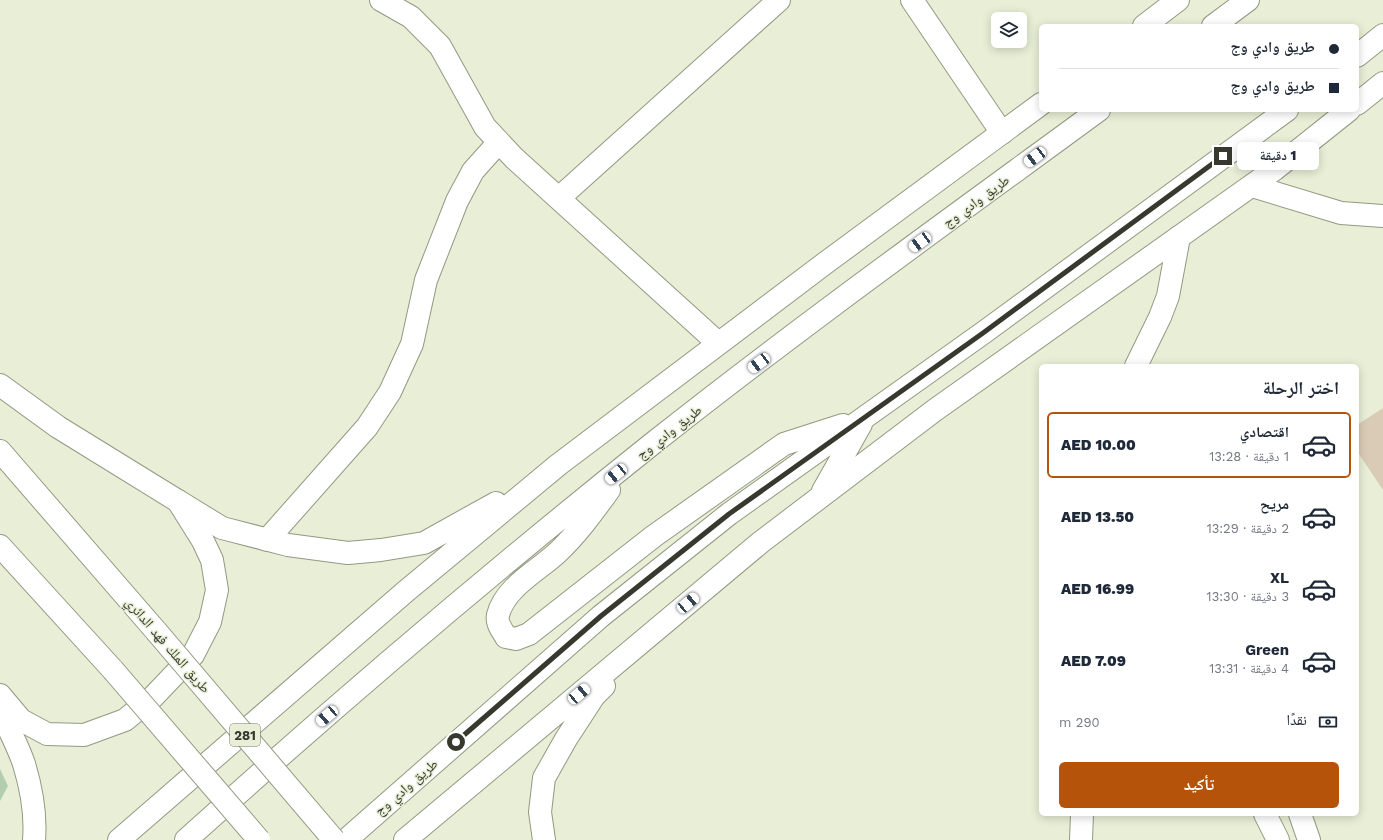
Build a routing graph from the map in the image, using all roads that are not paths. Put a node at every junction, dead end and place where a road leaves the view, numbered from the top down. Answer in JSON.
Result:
{"nodes":[{"id":1,"x":381,"y":0,"type":"edge"},
{"id":2,"x":779,"y":0,"type":"edge"},
{"id":3,"x":1178,"y":0,"type":"edge"},
{"id":4,"x":1248,"y":0,"type":"edge"},
{"id":5,"x":917,"y":2,"type":"edge"},
{"id":6,"x":1147,"y":24,"type":"edge"},
{"id":7,"x":1215,"y":24,"type":"edge"},
{"id":8,"x":1383,"y":35,"type":"edge"},
{"id":9,"x":1359,"y":54,"type":"edge"},
{"id":10,"x":1383,"y":83,"type":"edge"},
{"id":11,"x":1359,"y":102,"type":"edge"},
{"id":12,"x":1039,"y":107,"type":"edge"},
{"id":13,"x":1096,"y":112,"type":"edge"},
{"id":14,"x":1284,"y":112,"type":"edge"},
{"id":15,"x":1347,"y":112,"type":"edge"},
{"id":16,"x":1002,"y":133,"type":"junction"},
{"id":17,"x":499,"y":142,"type":"junction"},
{"id":18,"x":1252,"y":186,"type":"junction"},
{"id":19,"x":559,"y":198,"type":"junction"},
{"id":20,"x":1383,"y":216,"type":"edge"},
{"id":21,"x":1180,"y":238,"type":"junction"},
{"id":22,"x":718,"y":343,"type":"junction"},
{"id":23,"x":1137,"y":364,"type":"edge"},
{"id":24,"x":0,"y":385,"type":"edge"},
{"id":25,"x":864,"y":418,"type":"junction"},
{"id":26,"x":0,"y":451,"type":"edge"},
{"id":27,"x":629,"y":464,"type":"junction"},
{"id":28,"x":542,"y":477,"type":"junction"},
{"id":29,"x":819,"y":499,"type":"junction"},
{"id":30,"x":178,"y":501,"type":"junction"},
{"id":31,"x":267,"y":540,"type":"junction"},
{"id":32,"x":0,"y":546,"type":"edge"},
{"id":33,"x":664,"y":623,"type":"junction"},
{"id":34,"x":0,"y":695,"type":"edge"},
{"id":35,"x":1,"y":716,"type":"edge"},
{"id":36,"x":1082,"y":816,"type":"edge"},
{"id":37,"x":1266,"y":816,"type":"edge"},
{"id":38,"x":1301,"y":816,"type":"edge"},
{"id":39,"x":34,"y":840,"type":"edge"},
{"id":40,"x":119,"y":840,"type":"edge"},
{"id":41,"x":186,"y":840,"type":"edge"},
{"id":42,"x":259,"y":840,"type":"edge"},
{"id":43,"x":334,"y":840,"type":"edge"},
{"id":44,"x":346,"y":840,"type":"edge"},
{"id":45,"x":405,"y":840,"type":"edge"},
{"id":46,"x":544,"y":840,"type":"edge"},
{"id":47,"x":1081,"y":840,"type":"edge"},
{"id":48,"x":1278,"y":840,"type":"edge"},
{"id":49,"x":1309,"y":840,"type":"edge"}],
"edges":[{"from":1,"to":17,"type":"main road"},
{"from":2,"to":19,"type":"main road"},
{"from":3,"to":6,"type":"main road"},
{"from":4,"to":7,"type":"main road"},
{"from":5,"to":16,"type":"main road"},
{"from":8,"to":9,"type":"main road"},
{"from":10,"to":11,"type":"main road"},
{"from":12,"to":16,"type":"main road"},
{"from":13,"to":27,"type":"main road","name":"طريق وادي وج"},
{"from":14,"to":25,"type":"main road","name":"طريق وادي وج"},
{"from":15,"to":18,"type":"main road"},
{"from":16,"to":22,"type":"main road"},
{"from":17,"to":19,"type":"main road"},
{"from":17,"to":31,"type":"main road"},
{"from":18,"to":20,"type":"main road"},
{"from":18,"to":21,"type":"main road"},
{"from":19,"to":22,"type":"main road"},
{"from":21,"to":23,"type":"main road"},
{"from":21,"to":29,"type":"main road"},
{"from":22,"to":28,"type":"main road"},
{"from":24,"to":30,"type":"main road"},
{"from":25,"to":27,"type":"main road"},
{"from":25,"to":29,"type":"main road"},
{"from":25,"to":44,"type":"main road","name":"طريق وادي وج"},
{"from":26,"to":43,"type":"main road","name":"طريق الملك فهد الدائري","number":"281","bridge":true},
{"from":27,"to":41,"type":"main road","name":"طريق وادي وج"},
{"from":28,"to":31,"type":"main road"},
{"from":28,"to":40,"type":"main road"},
{"from":29,"to":33,"type":"main road"},
{"from":30,"to":31,"type":"main road"},
{"from":30,"to":34,"type":"main road"},
{"from":32,"to":42,"type":"main road","bridge":true},
{"from":33,"to":45,"type":"main road"},
{"from":33,"to":46,"type":"main road"},
{"from":35,"to":39,"type":"main road"},
{"from":36,"to":47,"type":"main road"},
{"from":37,"to":48,"type":"main road"},
{"from":38,"to":49,"type":"main road"}]}
